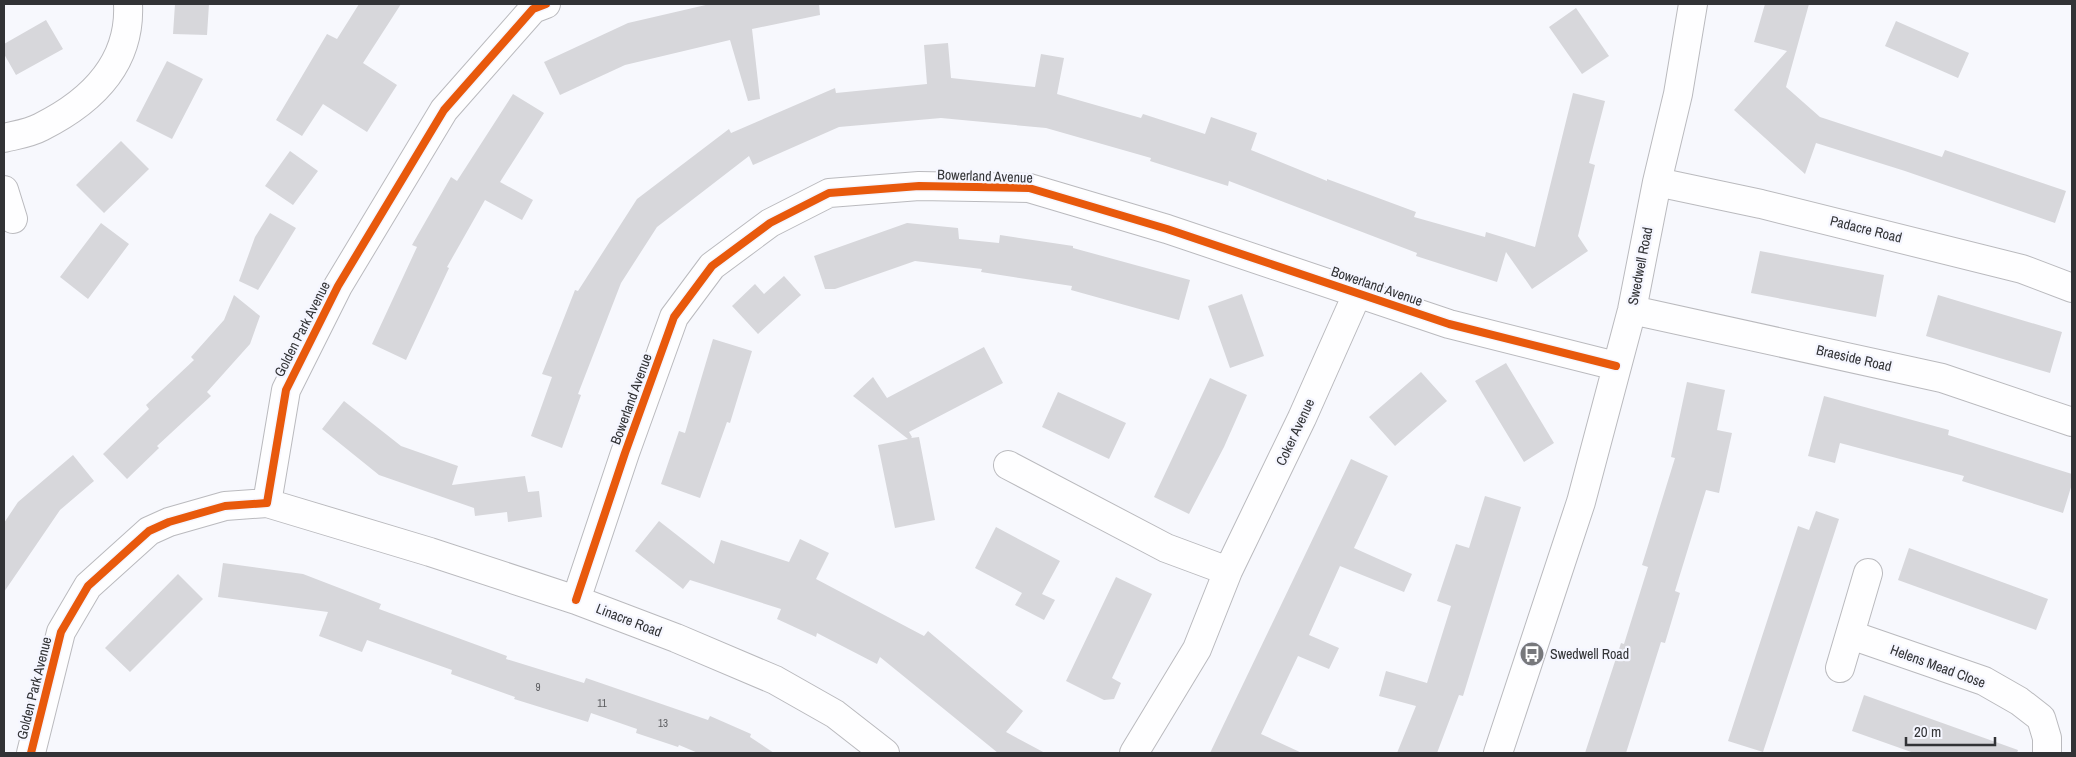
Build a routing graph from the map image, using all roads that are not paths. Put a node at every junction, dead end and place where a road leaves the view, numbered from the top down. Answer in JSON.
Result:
{"nodes":[{"id":1,"x":128,"y":4,"type":"edge"},
{"id":2,"x":546,"y":4,"type":"edge"},
{"id":3,"x":1693,"y":4,"type":"edge"},
{"id":4,"x":4,"y":138,"type":"edge"},
{"id":5,"x":1657,"y":182,"type":"junction"},
{"id":6,"x":4,"y":190,"type":"edge"},
{"id":7,"x":13,"y":219,"type":"dead end"},
{"id":8,"x":2072,"y":288,"type":"edge"},
{"id":9,"x":1358,"y":292,"type":"junction"},
{"id":10,"x":1632,"y":310,"type":"junction"},
{"id":11,"x":1616,"y":366,"type":"junction"},
{"id":12,"x":2072,"y":422,"type":"edge"},
{"id":13,"x":1008,"y":465,"type":"dead end"},
{"id":14,"x":267,"y":503,"type":"junction"},
{"id":15,"x":1228,"y":571,"type":"junction"},
{"id":16,"x":1868,"y":573,"type":"dead end"},
{"id":17,"x":576,"y":600,"type":"junction"},
{"id":18,"x":1851,"y":635,"type":"junction"},
{"id":19,"x":1840,"y":668,"type":"dead end"},
{"id":20,"x":31,"y":753,"type":"edge"},
{"id":21,"x":885,"y":753,"type":"edge"},
{"id":22,"x":1134,"y":753,"type":"edge"},
{"id":23,"x":1498,"y":753,"type":"edge"},
{"id":24,"x":2047,"y":753,"type":"edge"}],
"edges":[{"from":1,"to":4,"type":"street"},
{"from":2,"to":14,"type":"street","name":"Golden Park Avenue"},
{"from":3,"to":5,"type":"street","name":"Swedwell Road"},
{"from":5,"to":8,"type":"street","name":"Padacre Road"},
{"from":5,"to":10,"type":"street","name":"Swedwell Road"},
{"from":6,"to":7,"type":"street"},
{"from":9,"to":11,"type":"street","name":"Bowerland Avenue"},
{"from":9,"to":15,"type":"street","name":"Coker Avenue"},
{"from":9,"to":17,"type":"street","name":"Bowerland Avenue"},
{"from":10,"to":11,"type":"street","name":"Swedwell Road"},
{"from":10,"to":12,"type":"street","name":"Braeside Road"},
{"from":11,"to":23,"type":"street","name":"Swedwell Road"},
{"from":13,"to":15,"type":"street"},
{"from":14,"to":17,"type":"street","name":"Linacre Road"},
{"from":14,"to":20,"type":"street","name":"Golden Park Avenue"},
{"from":15,"to":22,"type":"street","name":"Coker Avenue"},
{"from":16,"to":18,"type":"street"},
{"from":17,"to":21,"type":"street","name":"Linacre Road"},
{"from":18,"to":19,"type":"street"},
{"from":18,"to":24,"type":"street","name":"Helens Mead Close"}]}
